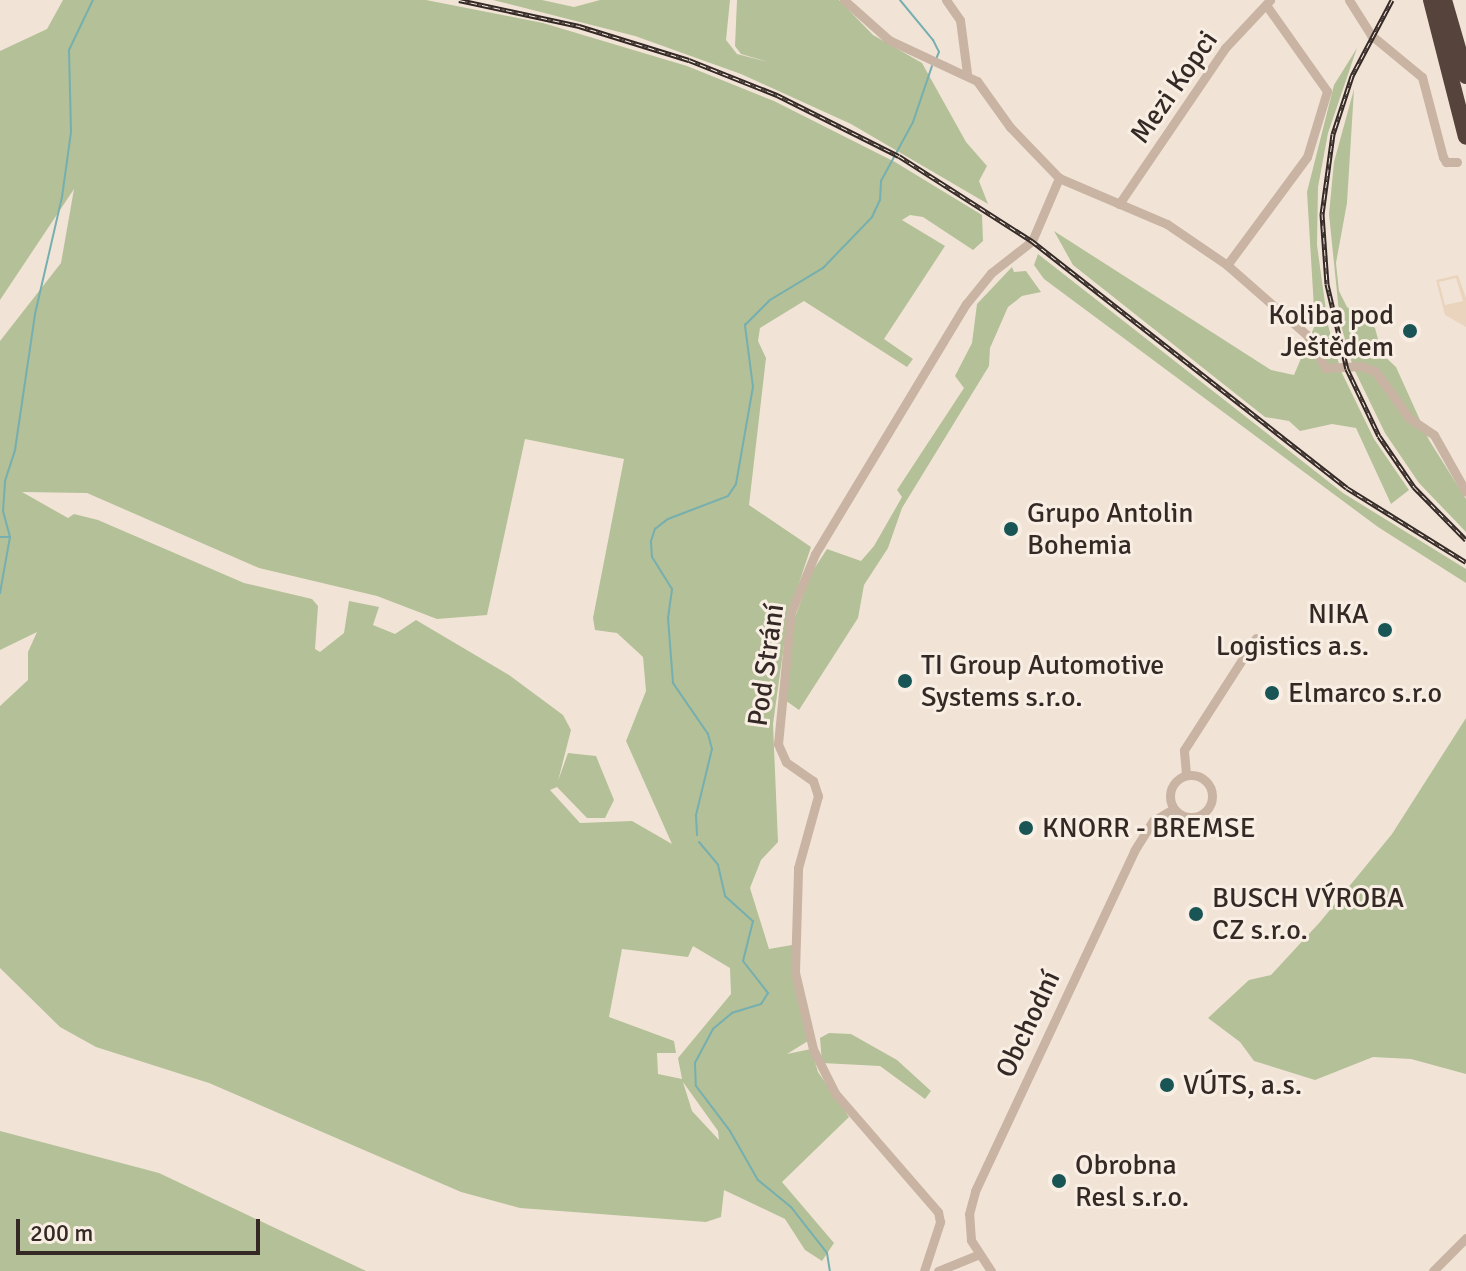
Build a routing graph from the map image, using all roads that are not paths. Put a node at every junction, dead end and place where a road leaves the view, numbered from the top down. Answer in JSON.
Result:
{"nodes":[{"id":1,"x":844,"y":0,"type":"edge"},
{"id":2,"x":946,"y":0,"type":"edge"},
{"id":3,"x":1349,"y":0,"type":"edge"},
{"id":4,"x":1431,"y":0,"type":"edge"},
{"id":5,"x":1444,"y":0,"type":"edge"},
{"id":6,"x":1268,"y":2,"type":"edge"},
{"id":7,"x":967,"y":73,"type":"junction"},
{"id":8,"x":1466,"y":76,"type":"edge"},
{"id":9,"x":1466,"y":137,"type":"edge"},
{"id":10,"x":1457,"y":162,"type":"dead end"},
{"id":11,"x":1059,"y":178,"type":"junction"},
{"id":12,"x":1119,"y":204,"type":"junction"},
{"id":13,"x":1227,"y":265,"type":"junction"},
{"id":14,"x":1466,"y":492,"type":"edge"},
{"id":15,"x":1256,"y":638,"type":"dead end"},
{"id":16,"x":1186,"y":774,"type":"junction"},
{"id":17,"x":1173,"y":809,"type":"junction"},
{"id":18,"x":1466,"y":1238,"type":"edge"},
{"id":19,"x":977,"y":1255,"type":"junction"},
{"id":20,"x":924,"y":1271,"type":"edge"},
{"id":21,"x":935,"y":1271,"type":"edge"},
{"id":22,"x":991,"y":1271,"type":"edge"},
{"id":23,"x":1433,"y":1271,"type":"edge"}],
"edges":[{"from":1,"to":7,"type":"street"},
{"from":2,"to":7,"type":"street"},
{"from":3,"to":10,"type":"street"},
{"from":4,"to":9,"type":"highway"},
{"from":5,"to":8,"type":"highway"},
{"from":6,"to":12,"type":"street","name":"Mezi Kopci"},
{"from":6,"to":13,"type":"street"},
{"from":7,"to":11,"type":"street"},
{"from":11,"to":12,"type":"street"},
{"from":11,"to":20,"type":"street","name":"Pod Strání"},
{"from":12,"to":13,"type":"street"},
{"from":13,"to":14,"type":"street"},
{"from":15,"to":16,"type":"street","name":"Obchodní"},
{"from":16,"to":17,"type":"street","name":"Obchodní"},
{"from":16,"to":17,"type":"street"},
{"from":17,"to":19,"type":"street","name":"Obchodní"},
{"from":18,"to":23,"type":"street"},
{"from":19,"to":21,"type":"street"},
{"from":19,"to":22,"type":"street"},
{"from":20,"to":21,"type":"street"}]}
